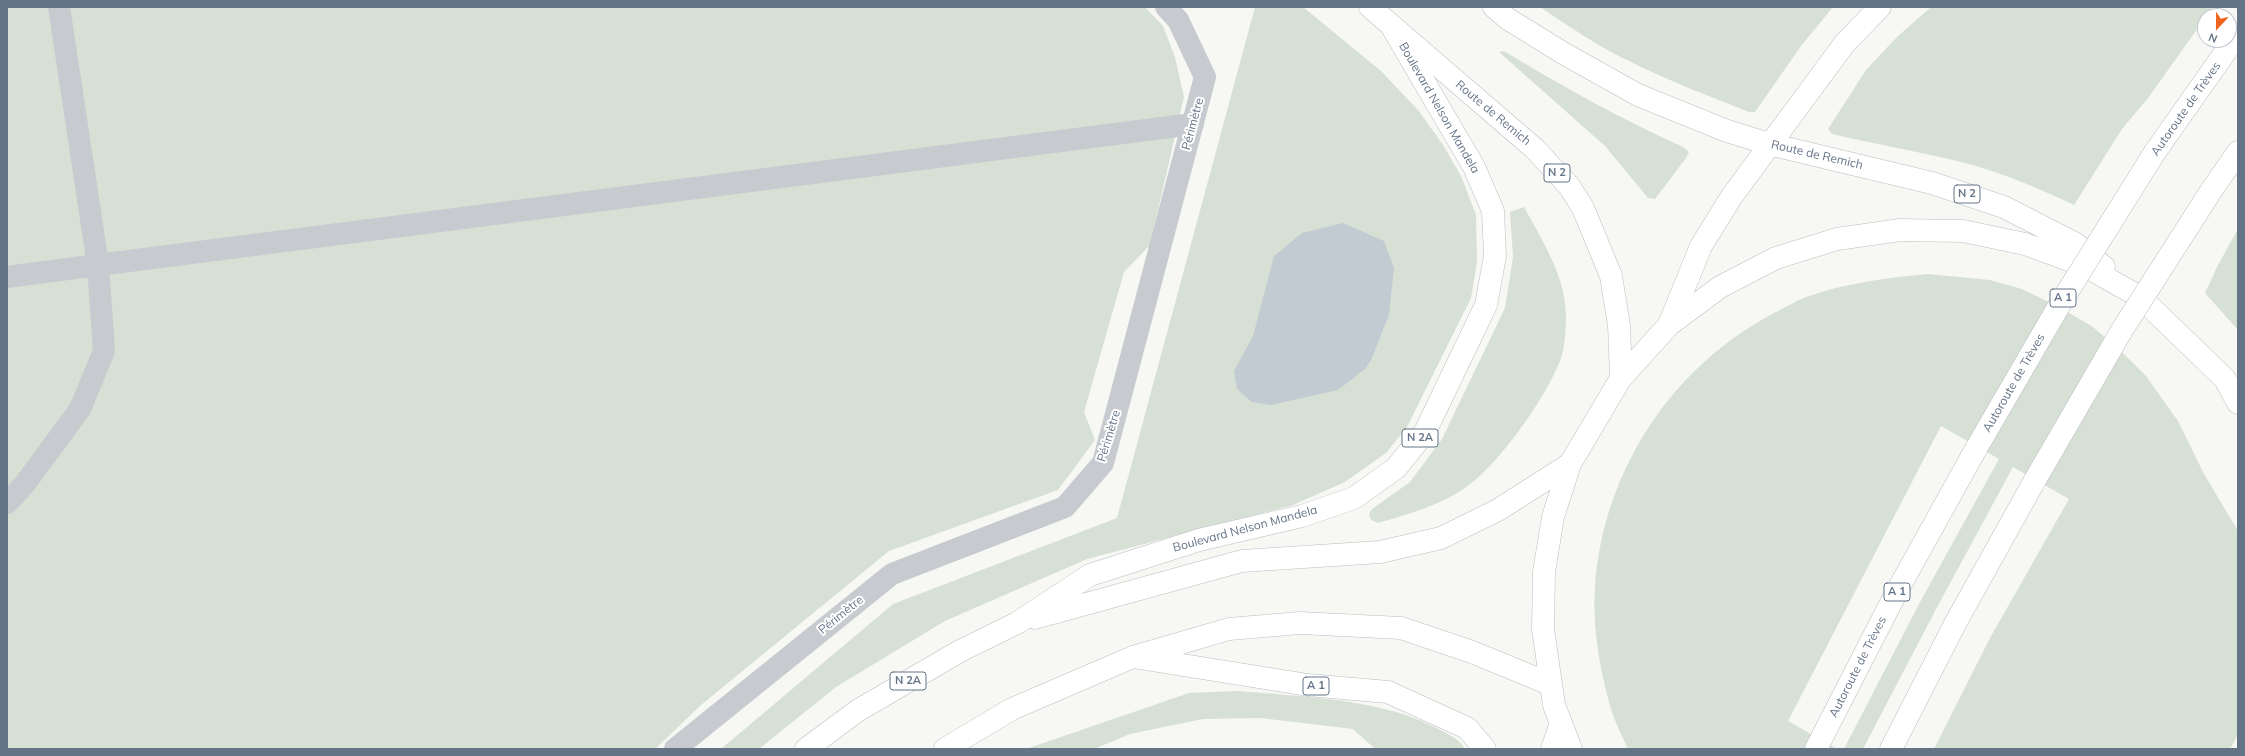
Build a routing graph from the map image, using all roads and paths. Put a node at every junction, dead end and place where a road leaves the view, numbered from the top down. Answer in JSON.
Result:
{"nodes":[{"id":1,"x":59,"y":7,"type":"edge"},
{"id":2,"x":1166,"y":7,"type":"edge"},
{"id":3,"x":1370,"y":7,"type":"edge"},
{"id":4,"x":1494,"y":7,"type":"edge"},
{"id":5,"x":1880,"y":7,"type":"edge"},
{"id":6,"x":1392,"y":28,"type":"junction"},
{"id":7,"x":2238,"y":34,"type":"edge"},
{"id":8,"x":1193,"y":124,"type":"junction"},
{"id":9,"x":1769,"y":144,"type":"junction"},
{"id":10,"x":2238,"y":152,"type":"edge"},
{"id":11,"x":98,"y":265,"type":"junction"},
{"id":12,"x":7,"y":277,"type":"edge"},
{"id":13,"x":2140,"y":297,"type":"junction"},
{"id":14,"x":1669,"y":325,"type":"junction"},
{"id":15,"x":1621,"y":378,"type":"junction"},
{"id":16,"x":2238,"y":403,"type":"edge"},
{"id":17,"x":1570,"y":464,"type":"junction"},
{"id":18,"x":7,"y":503,"type":"edge"},
{"id":19,"x":1017,"y":623,"type":"junction"},
{"id":20,"x":1133,"y":657,"type":"junction"},
{"id":21,"x":1550,"y":684,"type":"junction"},
{"id":22,"x":1560,"y":726,"type":"junction"},
{"id":23,"x":1819,"y":744,"type":"edge"},
{"id":24,"x":675,"y":749,"type":"edge"},
{"id":25,"x":806,"y":749,"type":"edge"},
{"id":26,"x":945,"y":749,"type":"edge"},
{"id":27,"x":1485,"y":749,"type":"edge"},
{"id":28,"x":1552,"y":749,"type":"edge"},
{"id":29,"x":1570,"y":749,"type":"edge"},
{"id":30,"x":1891,"y":749,"type":"edge"}],
"edges":[{"from":1,"to":11,"type":"lane"},
{"from":2,"to":8,"type":"lane","name":"Périmètre"},
{"from":3,"to":6,"type":"main road","name":"Route de Remich","number":"N 2"},
{"from":4,"to":9,"type":"main road","name":"Route de Remich","number":"N 2"},
{"from":5,"to":9,"type":"main road"},
{"from":6,"to":15,"type":"main road","name":"Route de Remich","number":"N 2"},
{"from":6,"to":19,"type":"main road","name":"Boulevard Nelson Mandela","number":"N 2A"},
{"from":7,"to":23,"type":"main road","name":"Autoroute de Trèves","number":"A 1","bridge":true},
{"from":8,"to":11,"type":"lane"},
{"from":8,"to":24,"type":"lane","name":"Périmètre"},
{"from":9,"to":13,"type":"main road","name":"Route de Remich","number":"N 2"},
{"from":9,"to":14,"type":"main road"},
{"from":10,"to":30,"type":"main road","bridge":true},
{"from":11,"to":12,"type":"lane"},
{"from":11,"to":18,"type":"lane"},
{"from":13,"to":14,"type":"main road"},
{"from":13,"to":16,"type":"main road"},
{"from":14,"to":15,"type":"main road"},
{"from":15,"to":17,"type":"main road"},
{"from":17,"to":19,"type":"main road","name":"Boulevard Nelson Mandela","number":"N 2A"},
{"from":17,"to":21,"type":"main road"},
{"from":19,"to":25,"type":"main road","name":"Boulevard Nelson Mandela","number":"N 2A"},
{"from":20,"to":21,"type":"main road"},
{"from":20,"to":26,"type":"main road"},
{"from":20,"to":27,"type":"main road","number":"A 1"},
{"from":21,"to":22,"type":"main road"},
{"from":22,"to":28,"type":"main road"},
{"from":22,"to":29,"type":"main road"}]}
